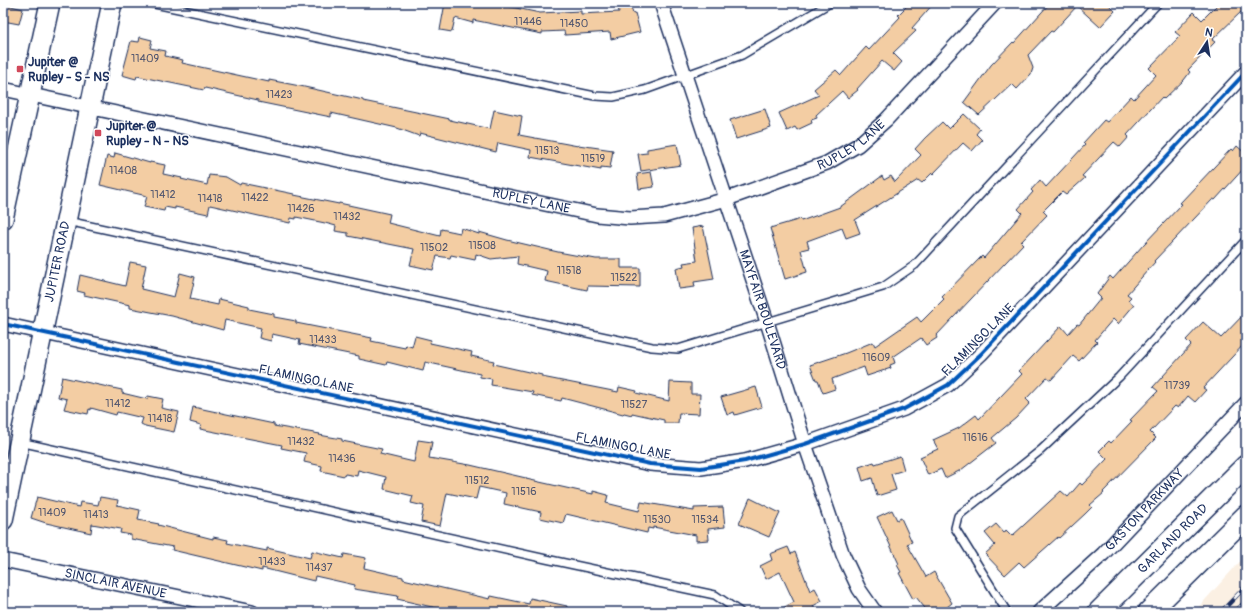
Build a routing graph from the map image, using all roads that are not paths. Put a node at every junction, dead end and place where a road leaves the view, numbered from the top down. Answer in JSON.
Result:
{"nodes":[{"id":1,"x":50,"y":3,"type":"edge"},
{"id":2,"x":112,"y":3,"type":"edge"},
{"id":3,"x":150,"y":3,"type":"edge"},
{"id":4,"x":661,"y":3,"type":"edge"},
{"id":5,"x":830,"y":3,"type":"edge"},
{"id":6,"x":995,"y":3,"type":"edge"},
{"id":7,"x":1158,"y":3,"type":"edge"},
{"id":8,"x":1246,"y":72,"type":"edge"},
{"id":9,"x":686,"y":76,"type":"junction"},
{"id":10,"x":3,"y":89,"type":"edge"},
{"id":11,"x":29,"y":96,"type":"junction"},
{"id":12,"x":90,"y":108,"type":"junction"},
{"id":13,"x":726,"y":198,"type":"junction"},
{"id":14,"x":4,"y":211,"type":"edge"},
{"id":15,"x":67,"y":221,"type":"junction"},
{"id":16,"x":1246,"y":240,"type":"edge"},
{"id":17,"x":767,"y":322,"type":"junction"},
{"id":18,"x":3,"y":324,"type":"edge"},
{"id":19,"x":43,"y":333,"type":"junction"},
{"id":20,"x":1246,"y":403,"type":"edge"},
{"id":21,"x":20,"y":442,"type":"junction"},
{"id":22,"x":804,"y":444,"type":"junction"},
{"id":23,"x":1246,"y":466,"type":"edge"},
{"id":24,"x":1246,"y":516,"type":"edge"},
{"id":25,"x":3,"y":520,"type":"edge"},
{"id":26,"x":3,"y":560,"type":"edge"},
{"id":27,"x":252,"y":612,"type":"edge"},
{"id":28,"x":740,"y":612,"type":"edge"},
{"id":29,"x":875,"y":612,"type":"edge"},
{"id":30,"x":1007,"y":612,"type":"edge"},
{"id":31,"x":1039,"y":612,"type":"edge"},
{"id":32,"x":1099,"y":612,"type":"edge"},
{"id":33,"x":1149,"y":612,"type":"edge"}],
"edges":[{"from":1,"to":11,"type":"main road"},
{"from":2,"to":12,"type":"main road","name":"JUPITER ROAD"},
{"from":3,"to":9,"type":"lane"},
{"from":4,"to":9,"type":"street","name":"MAYFAIR BOULEVARD"},
{"from":5,"to":9,"type":"lane"},
{"from":6,"to":13,"type":"street","name":"RUPLEY LANE"},
{"from":7,"to":17,"type":"lane"},
{"from":8,"to":22,"type":"street","name":"FLAMINGO LANE"},
{"from":9,"to":13,"type":"street","name":"MAYFAIR BOULEVARD"},
{"from":10,"to":11,"type":"street","name":"RUPLEY LANE"},
{"from":11,"to":12,"type":"street","name":"RUPLEY LANE"},
{"from":11,"to":14,"type":"main road"},
{"from":12,"to":13,"type":"street","name":"RUPLEY LANE"},
{"from":12,"to":15,"type":"main road","name":"JUPITER ROAD"},
{"from":13,"to":17,"type":"street","name":"MAYFAIR BOULEVARD"},
{"from":15,"to":17,"type":"lane"},
{"from":15,"to":19,"type":"main road","name":"JUPITER ROAD"},
{"from":16,"to":30,"type":"lane"},
{"from":17,"to":22,"type":"street","name":"MAYFAIR BOULEVARD"},
{"from":18,"to":19,"type":"street","name":"FLAMINGO LANE"},
{"from":19,"to":21,"type":"main road","name":"JUPITER ROAD"},
{"from":19,"to":22,"type":"street","name":"FLAMINGO LANE"},
{"from":20,"to":31,"type":"street","name":"GASTON PARKWAY"},
{"from":21,"to":25,"type":"main road","name":"JUPITER ROAD"},
{"from":21,"to":28,"type":"lane"},
{"from":22,"to":29,"type":"street","name":"MAYFAIR BOULEVARD"},
{"from":23,"to":32,"type":"main road","name":"GARLAND ROAD"},
{"from":24,"to":33,"type":"main road"},
{"from":26,"to":27,"type":"street","name":"SINCLAIR AVENUE"}]}
